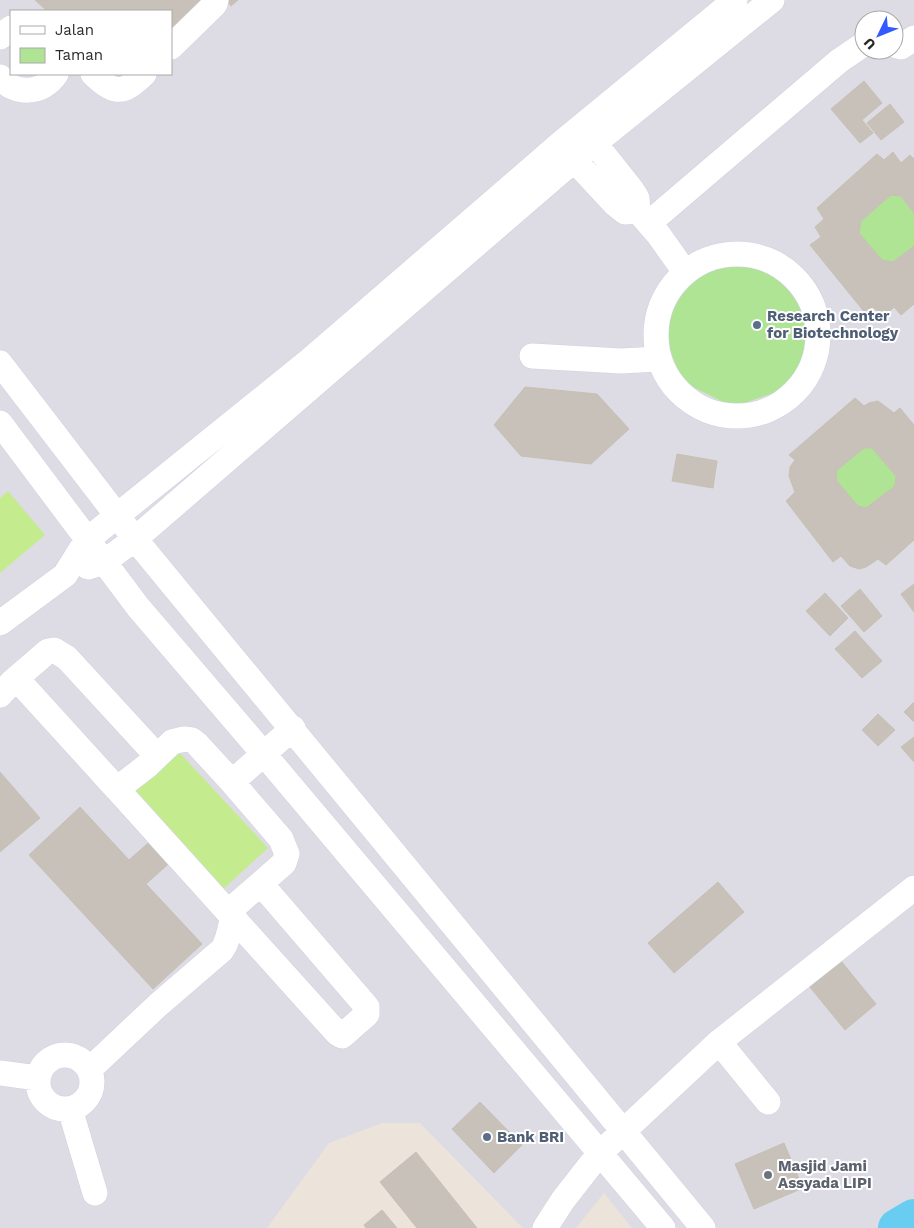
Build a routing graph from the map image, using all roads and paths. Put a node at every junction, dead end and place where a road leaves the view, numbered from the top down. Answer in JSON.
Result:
{"nodes":[{"id":1,"x":216,"y":0,"type":"edge"},
{"id":2,"x":735,"y":0,"type":"edge"},
{"id":3,"x":772,"y":0,"type":"edge"},
{"id":4,"x":10,"y":29,"type":"edge"},
{"id":5,"x":0,"y":37,"type":"edge"},
{"id":6,"x":172,"y":46,"type":"edge"},
{"id":7,"x":854,"y":51,"type":"edge"},
{"id":8,"x":55,"y":75,"type":"edge"},
{"id":9,"x":93,"y":75,"type":"edge"},
{"id":10,"x":143,"y":75,"type":"edge"},
{"id":11,"x":1,"y":81,"type":"edge"},
{"id":12,"x":588,"y":135,"type":"junction"},
{"id":13,"x":567,"y":152,"type":"junction"},
{"id":14,"x":644,"y":217,"type":"junction"},
{"id":15,"x":685,"y":272,"type":"junction"},
{"id":16,"x":532,"y":356,"type":"dead end"},
{"id":17,"x":659,"y":359,"type":"junction"},
{"id":18,"x":0,"y":363,"type":"edge"},
{"id":19,"x":0,"y":423,"type":"edge"},
{"id":20,"x":117,"y":514,"type":"junction"},
{"id":21,"x":135,"y":539,"type":"junction"},
{"id":22,"x":87,"y":540,"type":"junction"},
{"id":23,"x":104,"y":562,"type":"junction"},
{"id":24,"x":65,"y":574,"type":"junction"},
{"id":25,"x":0,"y":623,"type":"edge"},
{"id":26,"x":6,"y":688,"type":"edge"},
{"id":27,"x":293,"y":728,"type":"junction"},
{"id":28,"x":263,"y":753,"type":"junction"},
{"id":29,"x":157,"y":756,"type":"junction"},
{"id":30,"x":232,"y":782,"type":"junction"},
{"id":31,"x":117,"y":789,"type":"junction"},
{"id":32,"x":261,"y":884,"type":"junction"},
{"id":33,"x":914,"y":888,"type":"edge"},
{"id":34,"x":232,"y":915,"type":"junction"},
{"id":35,"x":719,"y":1042,"type":"junction"},
{"id":36,"x":90,"y":1069,"type":"junction"},
{"id":37,"x":0,"y":1073,"type":"edge"},
{"id":38,"x":37,"y":1078,"type":"junction"},
{"id":39,"x":768,"y":1102,"type":"dead end"},
{"id":40,"x":70,"y":1109,"type":"junction"},
{"id":41,"x":624,"y":1130,"type":"junction"},
{"id":42,"x":599,"y":1154,"type":"junction"},
{"id":43,"x":96,"y":1193,"type":"dead end"},
{"id":44,"x":545,"y":1228,"type":"edge"},
{"id":45,"x":663,"y":1228,"type":"edge"},
{"id":46,"x":703,"y":1228,"type":"edge"}],
"edges":[{"from":1,"to":6,"type":"lane"},
{"from":2,"to":12,"type":"lane"},
{"from":3,"to":12,"type":"lane"},
{"from":4,"to":5,"type":"lane"},
{"from":7,"to":14,"type":"lane"},
{"from":8,"to":11,"type":"lane"},
{"from":9,"to":10,"type":"lane"},
{"from":12,"to":13,"type":"lane"},
{"from":12,"to":14,"type":"lane"},
{"from":13,"to":14,"type":"lane"},
{"from":13,"to":20,"type":"lane"},
{"from":13,"to":21,"type":"lane"},
{"from":14,"to":15,"type":"lane"},
{"from":15,"to":17,"type":"lane"},
{"from":15,"to":17,"type":"lane"},
{"from":16,"to":17,"type":"lane"},
{"from":18,"to":20,"type":"lane"},
{"from":19,"to":22,"type":"lane"},
{"from":20,"to":21,"type":"lane"},
{"from":20,"to":22,"type":"lane"},
{"from":21,"to":23,"type":"lane"},
{"from":21,"to":27,"type":"lane"},
{"from":22,"to":23,"type":"lane"},
{"from":22,"to":24,"type":"lane"},
{"from":23,"to":24,"type":"lane"},
{"from":23,"to":28,"type":"lane"},
{"from":24,"to":25,"type":"lane"},
{"from":26,"to":29,"type":"lane"},
{"from":26,"to":31,"type":"lane"},
{"from":27,"to":28,"type":"lane"},
{"from":27,"to":41,"type":"lane"},
{"from":28,"to":30,"type":"lane"},
{"from":28,"to":42,"type":"lane"},
{"from":29,"to":30,"type":"lane"},
{"from":29,"to":31,"type":"lane"},
{"from":30,"to":32,"type":"lane"},
{"from":31,"to":34,"type":"lane"},
{"from":32,"to":34,"type":"lane"},
{"from":32,"to":34,"type":"lane"},
{"from":33,"to":35,"type":"lane"},
{"from":34,"to":36,"type":"lane"},
{"from":35,"to":39,"type":"lane"},
{"from":35,"to":41,"type":"lane"},
{"from":36,"to":38,"type":"lane"},
{"from":36,"to":40,"type":"lane"},
{"from":37,"to":38,"type":"lane"},
{"from":38,"to":40,"type":"lane"},
{"from":40,"to":43,"type":"lane"},
{"from":41,"to":42,"type":"lane"},
{"from":41,"to":46,"type":"lane"},
{"from":42,"to":44,"type":"lane"},
{"from":42,"to":45,"type":"lane"}]}
